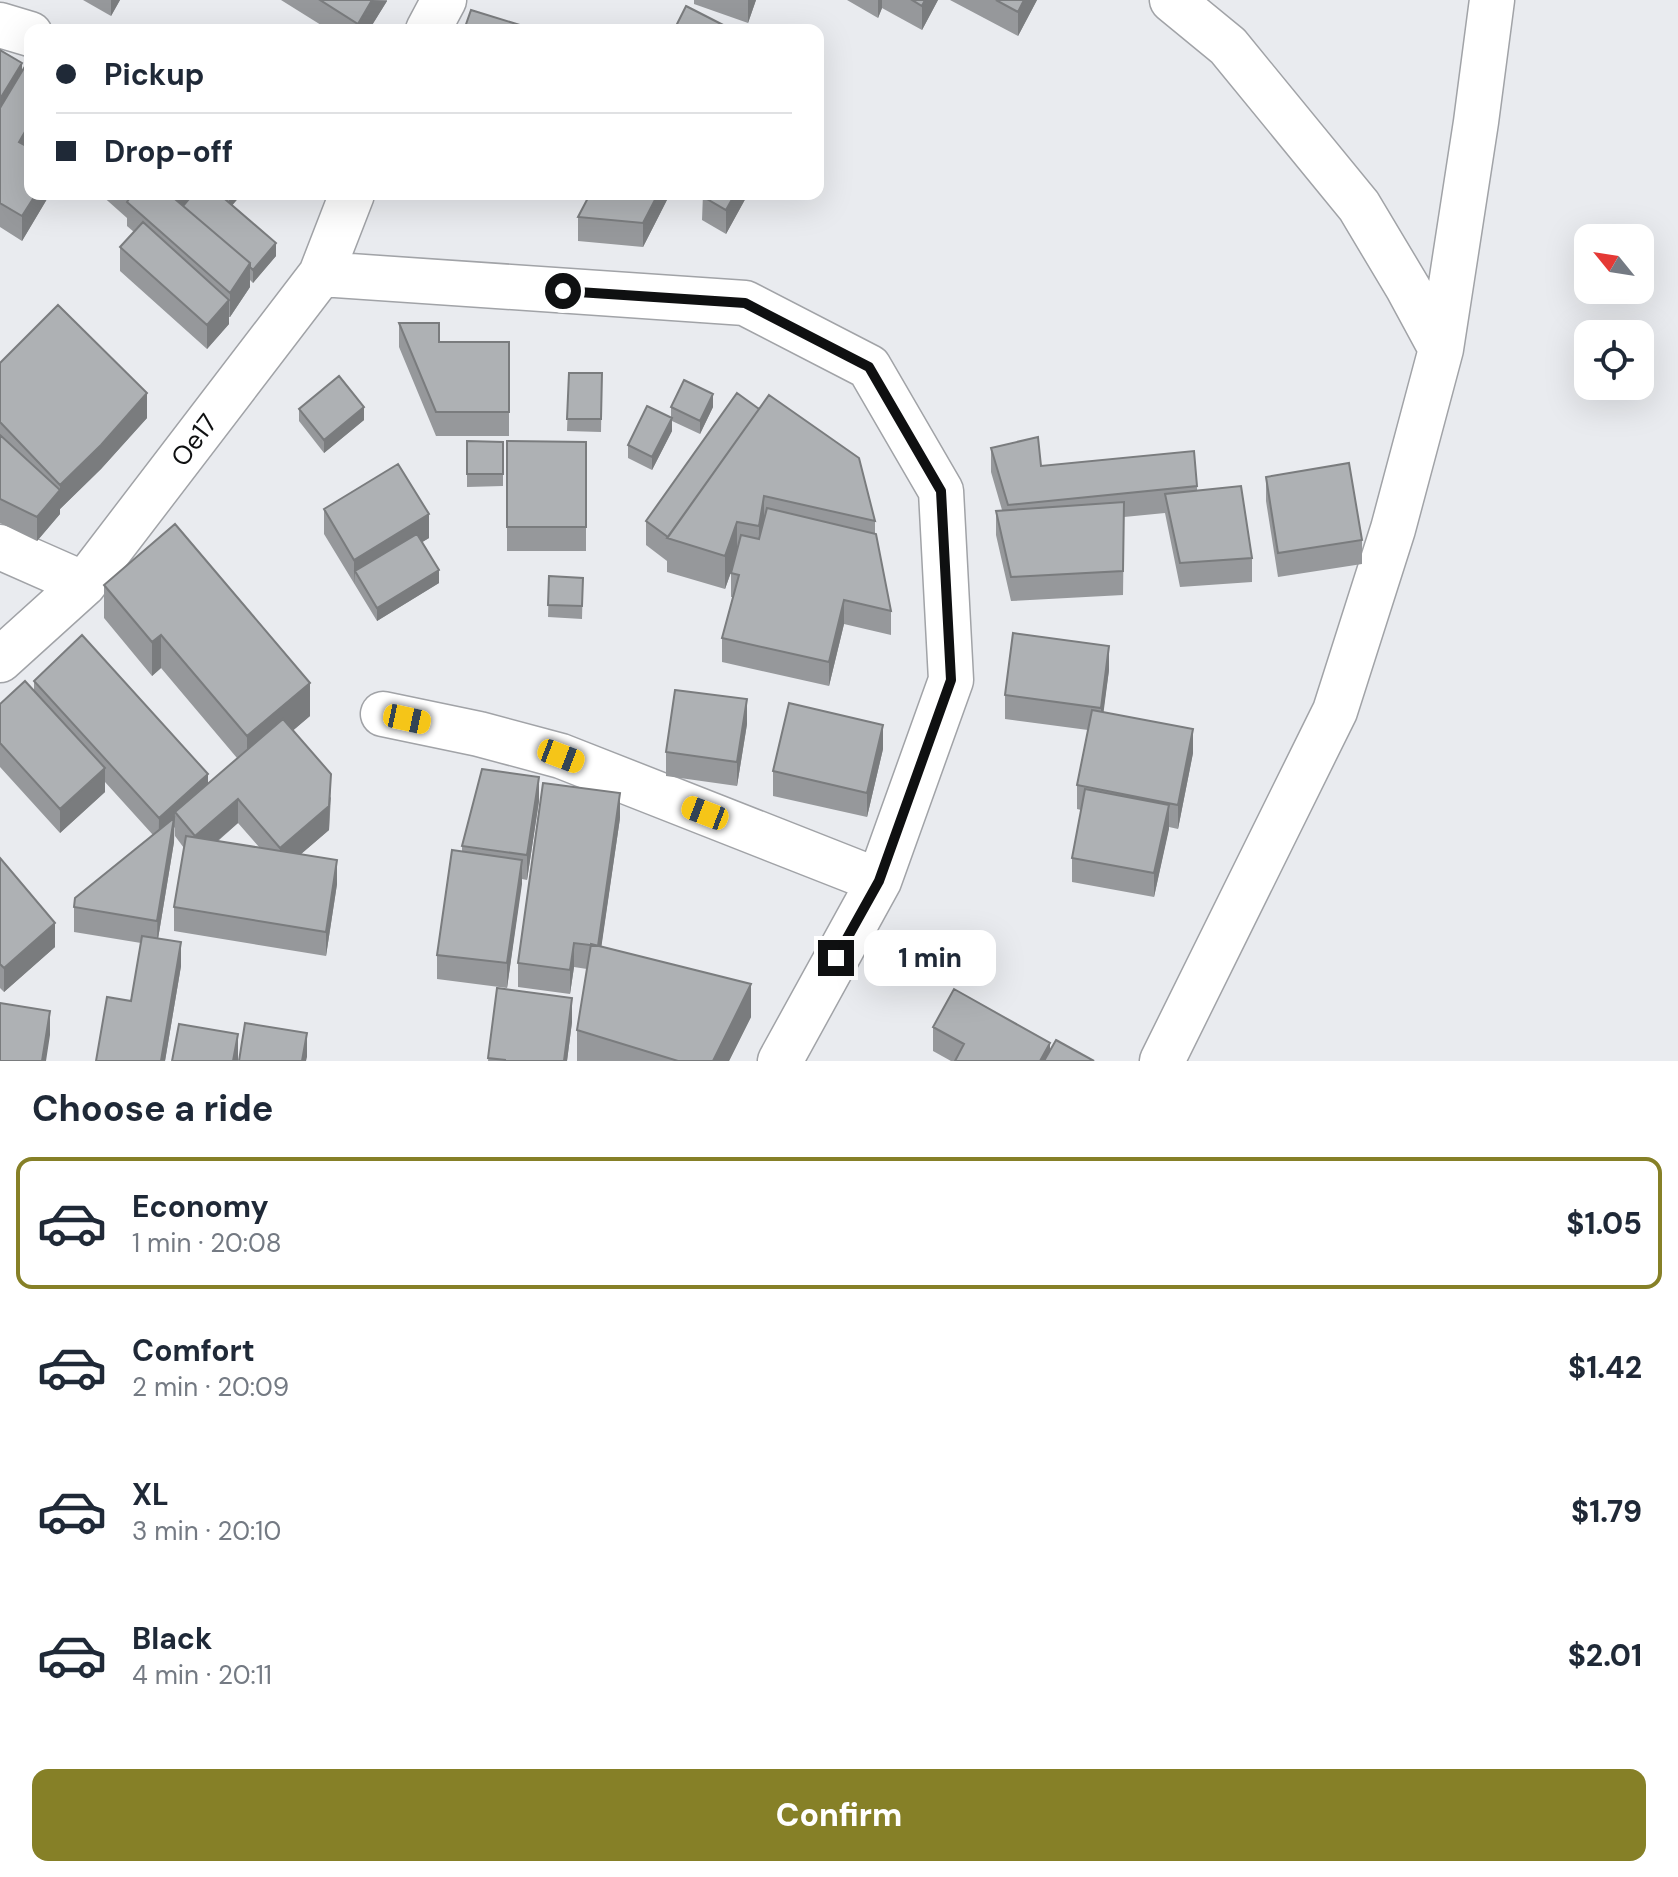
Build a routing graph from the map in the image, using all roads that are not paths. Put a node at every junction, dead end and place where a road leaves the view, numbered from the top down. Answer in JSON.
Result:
{"nodes":[{"id":1,"x":444,"y":0,"type":"edge"},
{"id":2,"x":1172,"y":0,"type":"edge"},
{"id":3,"x":1492,"y":0,"type":"edge"},
{"id":4,"x":431,"y":24,"type":"edge"},
{"id":5,"x":0,"y":25,"type":"edge"},
{"id":6,"x":24,"y":32,"type":"edge"},
{"id":7,"x":350,"y":200,"type":"edge"},
{"id":8,"x":321,"y":274,"type":"junction"},
{"id":9,"x":1441,"y":349,"type":"junction"},
{"id":10,"x":0,"y":547,"type":"edge"},
{"id":11,"x":84,"y":584,"type":"junction"},
{"id":12,"x":0,"y":660,"type":"edge"},
{"id":13,"x":383,"y":714,"type":"dead end"},
{"id":14,"x":879,"y":881,"type":"junction"},
{"id":15,"x":780,"y":1061,"type":"edge"},
{"id":16,"x":1162,"y":1061,"type":"edge"}],
"edges":[{"from":1,"to":4,"type":"street"},
{"from":2,"to":9,"type":"street"},
{"from":3,"to":9,"type":"street"},
{"from":5,"to":6,"type":"street"},
{"from":7,"to":8,"type":"street","name":"Oe17"},
{"from":8,"to":11,"type":"street","name":"Oe17"},
{"from":8,"to":14,"type":"street"},
{"from":9,"to":16,"type":"street"},
{"from":10,"to":11,"type":"street"},
{"from":11,"to":12,"type":"street","name":"Oe17"},
{"from":13,"to":14,"type":"street"},
{"from":14,"to":15,"type":"street"}]}
